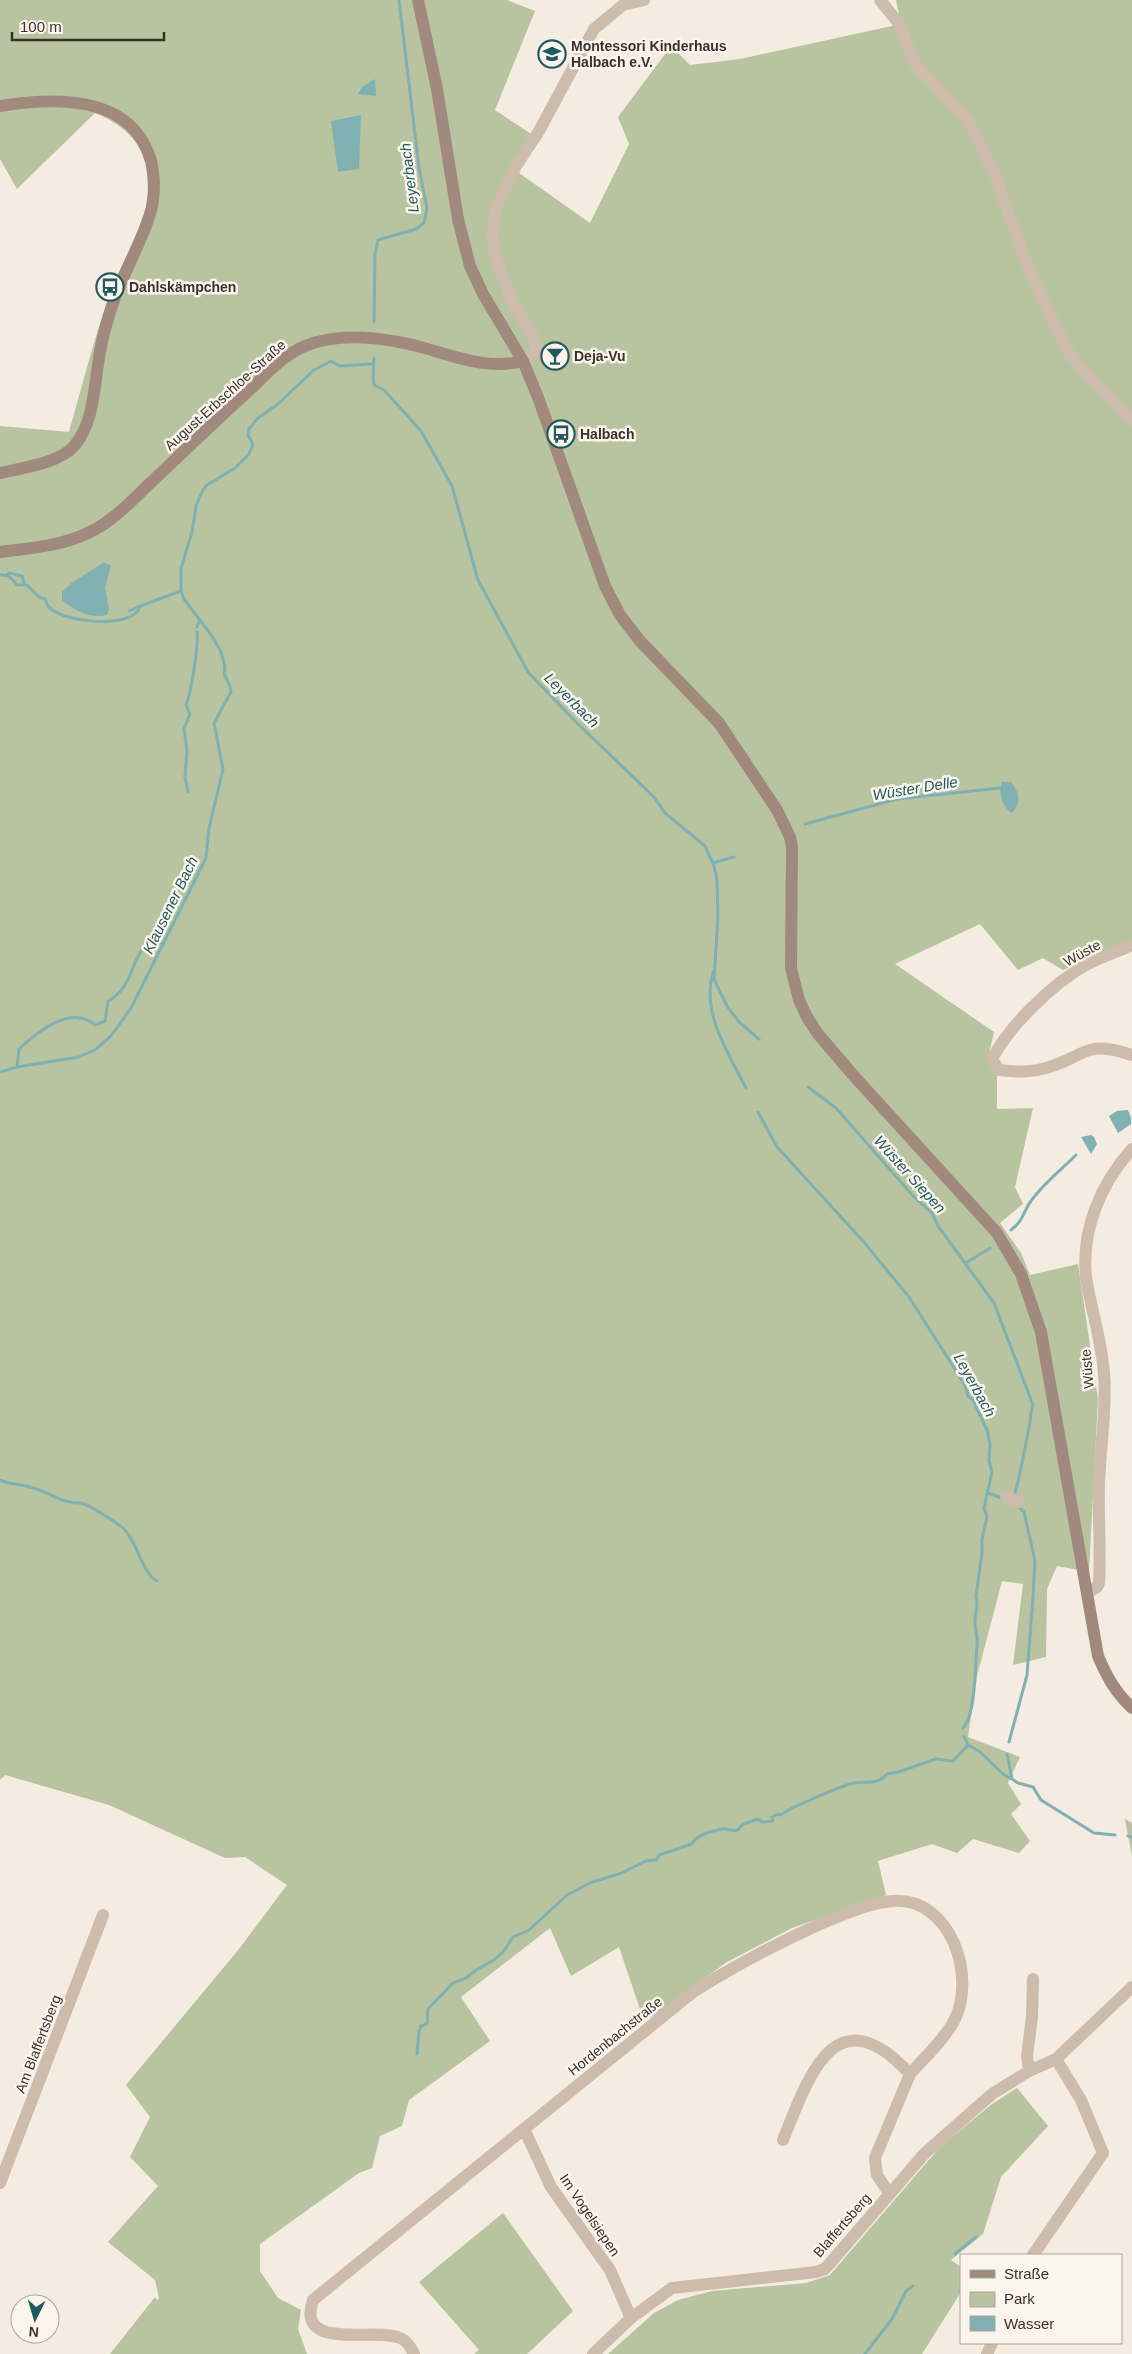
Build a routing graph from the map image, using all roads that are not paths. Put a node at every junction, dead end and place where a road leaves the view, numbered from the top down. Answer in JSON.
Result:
{"nodes":[{"id":1,"x":418,"y":0,"type":"edge"},
{"id":2,"x":644,"y":0,"type":"edge"},
{"id":3,"x":880,"y":0,"type":"edge"},
{"id":4,"x":621,"y":2,"type":"edge"},
{"id":5,"x":0,"y":106,"type":"edge"},
{"id":6,"x":523,"y":361,"type":"junction"},
{"id":7,"x":1132,"y":420,"type":"edge"},
{"id":8,"x":0,"y":473,"type":"edge"},
{"id":9,"x":0,"y":552,"type":"edge"},
{"id":10,"x":1132,"y":945,"type":"edge"},
{"id":11,"x":1132,"y":1055,"type":"edge"},
{"id":12,"x":1132,"y":1149,"type":"edge"},
{"id":13,"x":1006,"y":1496,"type":"dead end"},
{"id":14,"x":1019,"y":1502,"type":"dead end"},
{"id":15,"x":1087,"y":1593,"type":"junction"},
{"id":16,"x":1132,"y":1708,"type":"edge"},
{"id":17,"x":103,"y":1915,"type":"dead end"},
{"id":18,"x":1033,"y":1979,"type":"dead end"},
{"id":19,"x":1132,"y":1987,"type":"edge"},
{"id":20,"x":1056,"y":2059,"type":"junction"},
{"id":21,"x":1030,"y":2071,"type":"junction"},
{"id":22,"x":910,"y":2074,"type":"junction"},
{"id":23,"x":524,"y":2129,"type":"junction"},
{"id":24,"x":783,"y":2140,"type":"dead end"},
{"id":25,"x":0,"y":2183,"type":"edge"},
{"id":26,"x":889,"y":2193,"type":"junction"},
{"id":27,"x":1033,"y":2254,"type":"edge"},
{"id":28,"x":631,"y":2318,"type":"junction"},
{"id":29,"x":414,"y":2354,"type":"edge"},
{"id":30,"x":593,"y":2354,"type":"edge"}],
"edges":[{"from":1,"to":6,"type":"main road"},
{"from":2,"to":4,"type":"street"},
{"from":3,"to":7,"type":"street"},
{"from":4,"to":6,"type":"street"},
{"from":5,"to":8,"type":"main road"},
{"from":6,"to":9,"type":"main road","name":"August-Erbschloe-Straße"},
{"from":6,"to":15,"type":"main road"},
{"from":10,"to":11,"type":"street","name":"Wüste"},
{"from":12,"to":15,"type":"street","name":"Wüste"},
{"from":13,"to":14,"type":"street"},
{"from":15,"to":16,"type":"main road"},
{"from":17,"to":25,"type":"street","name":"Am Blaffertsberg"},
{"from":18,"to":21,"type":"street"},
{"from":19,"to":20,"type":"street","name":"Blaffertsberg"},
{"from":20,"to":21,"type":"street","name":"Blaffertsberg"},
{"from":20,"to":27,"type":"street"},
{"from":21,"to":26,"type":"street","name":"Blaffertsberg"},
{"from":22,"to":23,"type":"street","name":"Hordenbachstraße"},
{"from":22,"to":24,"type":"street"},
{"from":22,"to":26,"type":"street","name":"Hordenbachstraße"},
{"from":23,"to":28,"type":"street","name":"Im Vogelsiepen"},
{"from":23,"to":29,"type":"street","name":"Hordenbachstraße"},
{"from":26,"to":28,"type":"street","name":"Blaffertsberg"},
{"from":28,"to":30,"type":"street","name":"Blaffertsberg"}]}
